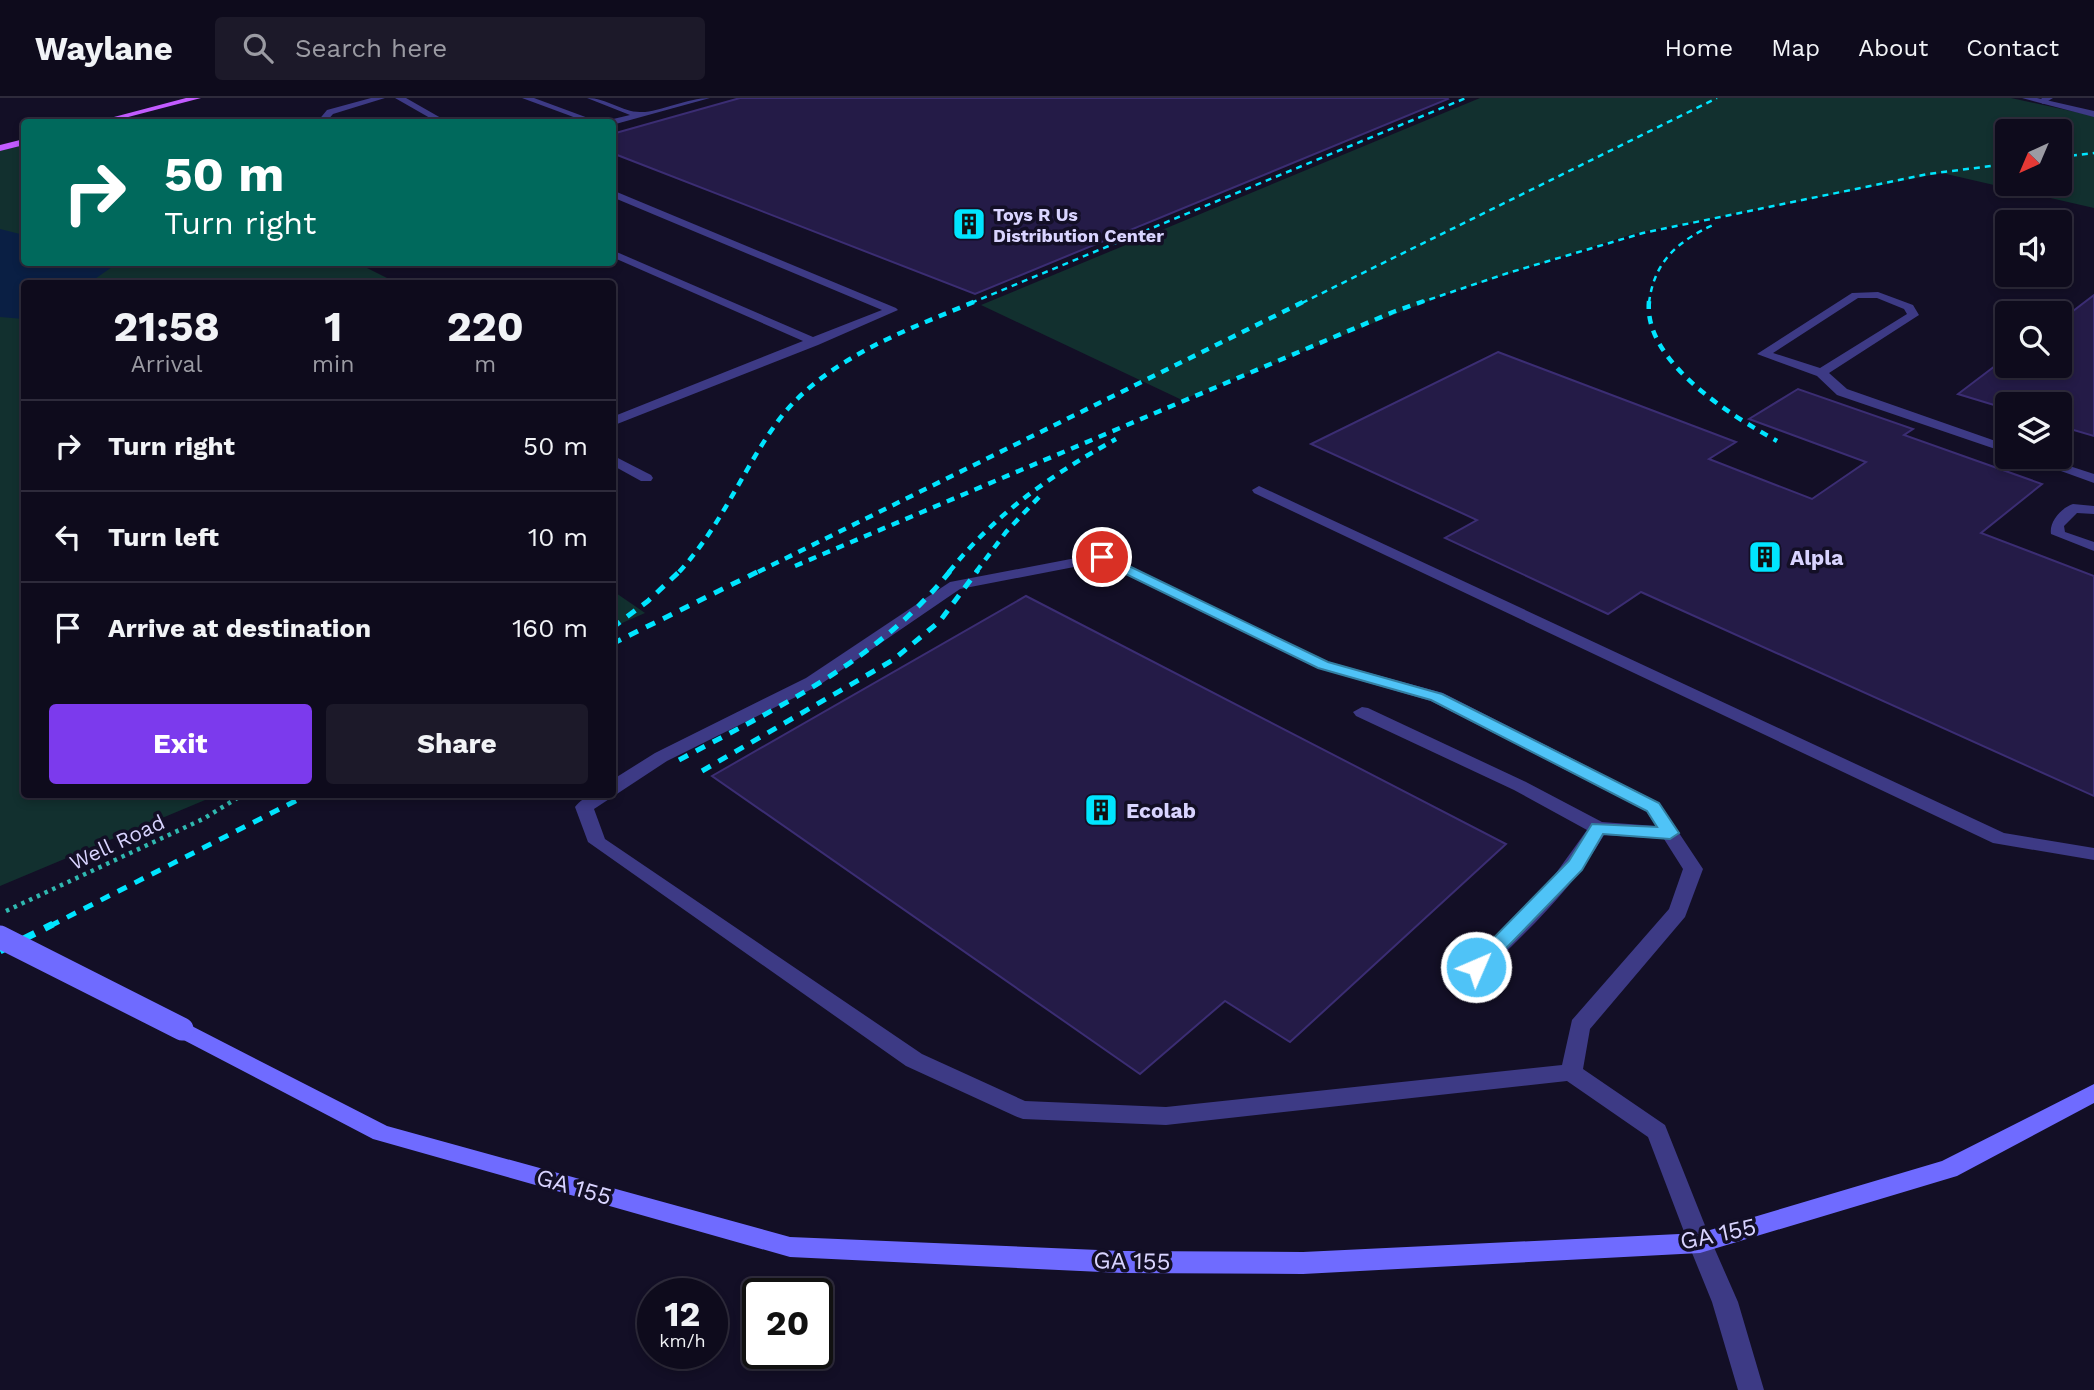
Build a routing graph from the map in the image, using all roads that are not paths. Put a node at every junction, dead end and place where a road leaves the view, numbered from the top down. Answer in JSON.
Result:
{"nodes":[{"id":1,"x":197,"y":98,"type":"edge"},
{"id":2,"x":381,"y":98,"type":"edge"},
{"id":3,"x":399,"y":98,"type":"edge"},
{"id":4,"x":526,"y":98,"type":"edge"},
{"id":5,"x":591,"y":98,"type":"edge"},
{"id":6,"x":655,"y":98,"type":"edge"},
{"id":7,"x":706,"y":98,"type":"edge"},
{"id":8,"x":2026,"y":98,"type":"edge"},
{"id":9,"x":2046,"y":100,"type":"edge"},
{"id":10,"x":677,"y":106,"type":"junction"},
{"id":11,"x":2094,"y":114,"type":"edge"},
{"id":12,"x":639,"y":116,"type":"junction"},
{"id":13,"x":112,"y":119,"type":"edge"},
{"id":14,"x":324,"y":119,"type":"edge"},
{"id":15,"x":438,"y":119,"type":"edge"},
{"id":16,"x":586,"y":119,"type":"edge"},
{"id":17,"x":616,"y":121,"type":"edge"},
{"id":18,"x":21,"y":143,"type":"edge"},
{"id":19,"x":0,"y":148,"type":"edge"},
{"id":20,"x":616,"y":195,"type":"edge"},
{"id":21,"x":616,"y":255,"type":"edge"},
{"id":22,"x":814,"y":342,"type":"junction"},
{"id":23,"x":1821,"y":373,"type":"junction"},
{"id":24,"x":616,"y":420,"type":"edge"},
{"id":25,"x":1995,"y":445,"type":"edge"},
{"id":26,"x":616,"y":462,"type":"edge"},
{"id":27,"x":2064,"y":469,"type":"edge"},
{"id":28,"x":646,"y":478,"type":"dead end"},
{"id":29,"x":2094,"y":479,"type":"edge"},
{"id":30,"x":1259,"y":491,"type":"dead end"},
{"id":31,"x":2094,"y":510,"type":"edge"},
{"id":32,"x":2094,"y":547,"type":"edge"},
{"id":33,"x":1362,"y":712,"type":"dead end"},
{"id":34,"x":616,"y":786,"type":"edge"},
{"id":35,"x":598,"y":798,"type":"edge"},
{"id":36,"x":1598,"y":828,"type":"junction"},
{"id":37,"x":1670,"y":833,"type":"junction"},
{"id":38,"x":2094,"y":854,"type":"edge"},
{"id":39,"x":0,"y":937,"type":"edge"},
{"id":40,"x":1460,"y":984,"type":"dead end"},
{"id":41,"x":1570,"y":1072,"type":"junction"},
{"id":42,"x":2094,"y":1093,"type":"edge"},
{"id":43,"x":1700,"y":1243,"type":"junction"},
{"id":44,"x":1751,"y":1390,"type":"edge"}],
"edges":[{"from":1,"to":13,"type":"main road"},
{"from":2,"to":14,"type":"street"},
{"from":3,"to":15,"type":"street"},
{"from":4,"to":16,"type":"street"},
{"from":5,"to":12,"type":"street"},
{"from":6,"to":10,"type":"street"},
{"from":7,"to":10,"type":"street"},
{"from":8,"to":9,"type":"street"},
{"from":9,"to":11,"type":"street"},
{"from":10,"to":12,"type":"street"},
{"from":12,"to":17,"type":"street"},
{"from":18,"to":19,"type":"main road"},
{"from":20,"to":22,"type":"street"},
{"from":21,"to":22,"type":"street"},
{"from":22,"to":24,"type":"street"},
{"from":23,"to":23,"type":"street"},
{"from":23,"to":25,"type":"street"},
{"from":26,"to":28,"type":"street"},
{"from":27,"to":29,"type":"street"},
{"from":30,"to":38,"type":"street"},
{"from":31,"to":32,"type":"street"},
{"from":33,"to":36,"type":"street"},
{"from":34,"to":37,"type":"street"},
{"from":35,"to":41,"type":"street"},
{"from":36,"to":37,"type":"street"},
{"from":36,"to":40,"type":"street"},
{"from":37,"to":41,"type":"street"},
{"from":39,"to":43,"type":"main road","name":"GA 155","number":"GA 155","bridge":true},
{"from":41,"to":43,"type":"street"},
{"from":42,"to":43,"type":"main road","name":"GA 155","number":"GA 155"},
{"from":43,"to":44,"type":"street"}]}
